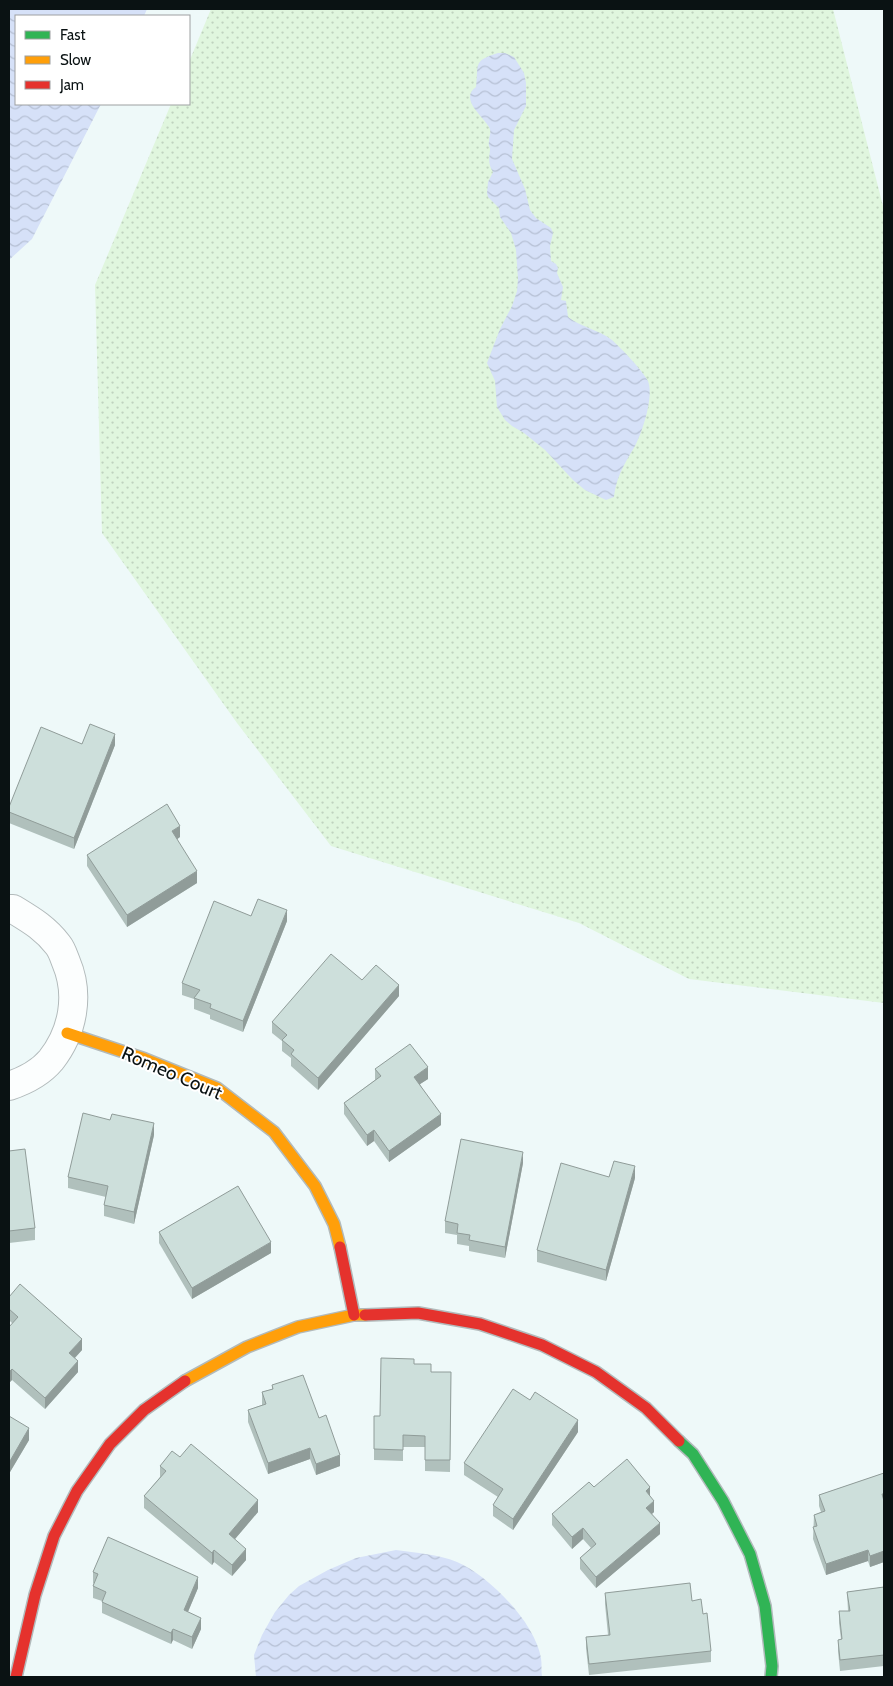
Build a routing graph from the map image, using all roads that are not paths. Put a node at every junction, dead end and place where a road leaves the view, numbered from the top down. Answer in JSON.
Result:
{"nodes":[{"id":1,"x":9,"y":908,"type":"edge"},
{"id":2,"x":67,"y":1033,"type":"junction"},
{"id":3,"x":9,"y":1086,"type":"edge"},
{"id":4,"x":354,"y":1316,"type":"junction"},
{"id":5,"x":16,"y":1677,"type":"edge"},
{"id":6,"x":772,"y":1677,"type":"edge"}],
"edges":[{"from":1,"to":2,"type":"street"},
{"from":2,"to":3,"type":"street"},
{"from":2,"to":4,"type":"street","name":"Romeo Court"},
{"from":4,"to":5,"type":"street"},
{"from":4,"to":6,"type":"street"}]}
